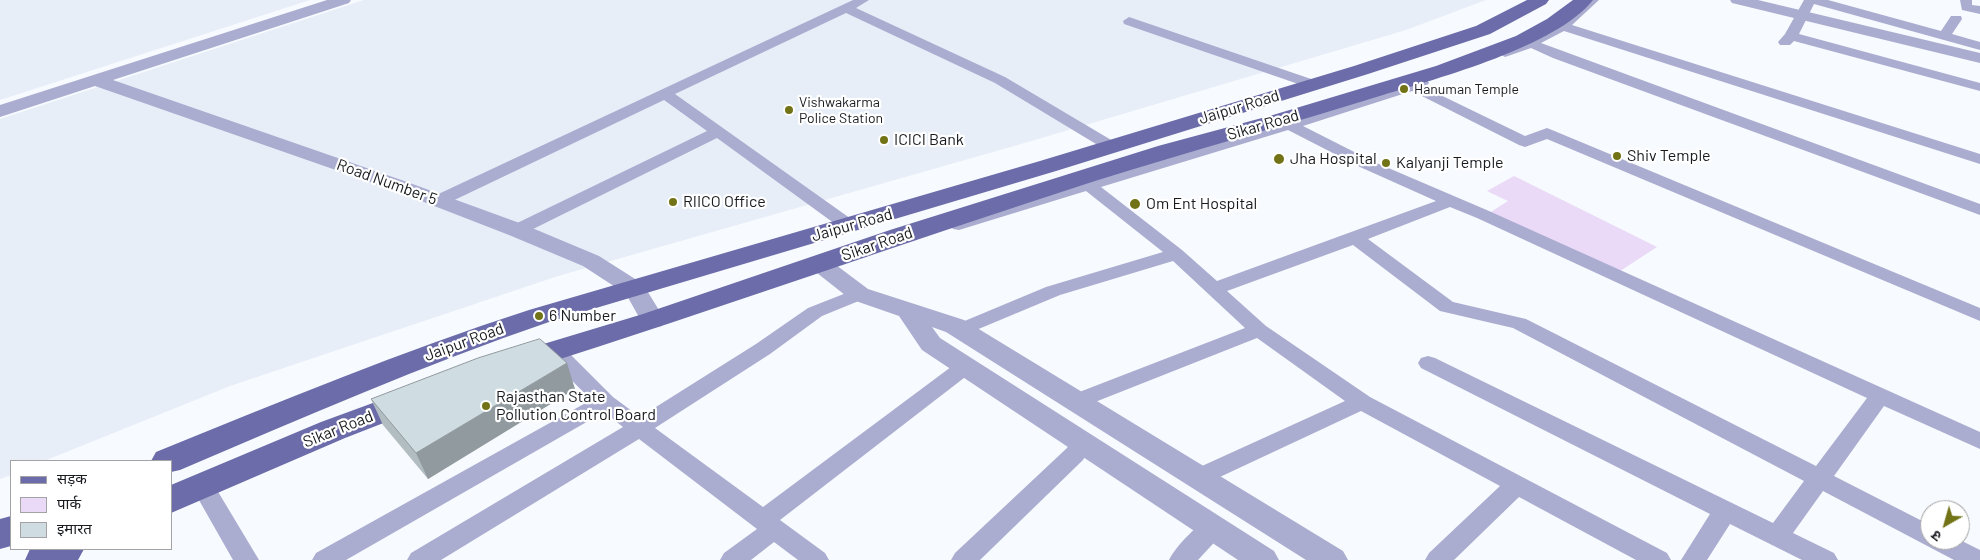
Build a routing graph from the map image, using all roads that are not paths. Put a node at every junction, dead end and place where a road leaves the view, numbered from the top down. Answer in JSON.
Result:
{"nodes":[{"id":1,"x":342,"y":0,"type":"edge"},
{"id":2,"x":862,"y":0,"type":"edge"},
{"id":3,"x":1540,"y":0,"type":"edge"},
{"id":4,"x":1584,"y":0,"type":"edge"},
{"id":5,"x":1592,"y":0,"type":"edge"},
{"id":6,"x":1738,"y":0,"type":"edge"},
{"id":7,"x":1812,"y":0,"type":"edge"},
{"id":8,"x":846,"y":8,"type":"junction"},
{"id":9,"x":1964,"y":10,"type":"edge"},
{"id":10,"x":1980,"y":10,"type":"edge"},
{"id":11,"x":1802,"y":15,"type":"junction"},
{"id":12,"x":1129,"y":21,"type":"dead end"},
{"id":13,"x":1558,"y":24,"type":"junction"},
{"id":14,"x":1944,"y":36,"type":"junction"},
{"id":15,"x":1527,"y":41,"type":"junction"},
{"id":16,"x":1980,"y":46,"type":"edge"},
{"id":17,"x":1980,"y":58,"type":"edge"},
{"id":18,"x":97,"y":81,"type":"junction"},
{"id":19,"x":1410,"y":83,"type":"junction"},
{"id":20,"x":1312,"y":84,"type":"junction"},
{"id":21,"x":1980,"y":88,"type":"edge"},
{"id":22,"x":664,"y":92,"type":"junction"},
{"id":23,"x":0,"y":111,"type":"edge"},
{"id":24,"x":1285,"y":123,"type":"junction"},
{"id":25,"x":719,"y":131,"type":"junction"},
{"id":26,"x":1112,"y":147,"type":"junction"},
{"id":27,"x":1980,"y":159,"type":"edge"},
{"id":28,"x":1084,"y":181,"type":"junction"},
{"id":29,"x":438,"y":200,"type":"junction"},
{"id":30,"x":1450,"y":201,"type":"junction"},
{"id":31,"x":1980,"y":210,"type":"edge"},
{"id":32,"x":848,"y":225,"type":"junction"},
{"id":33,"x":517,"y":230,"type":"junction"},
{"id":34,"x":1355,"y":238,"type":"junction"},
{"id":35,"x":1176,"y":254,"type":"junction"},
{"id":36,"x":820,"y":264,"type":"junction"},
{"id":37,"x":635,"y":289,"type":"junction"},
{"id":38,"x":1214,"y":289,"type":"junction"},
{"id":39,"x":859,"y":294,"type":"junction"},
{"id":40,"x":908,"y":311,"type":"junction"},
{"id":41,"x":1980,"y":316,"type":"edge"},
{"id":42,"x":653,"y":320,"type":"junction"},
{"id":43,"x":962,"y":330,"type":"junction"},
{"id":44,"x":1259,"y":330,"type":"junction"},
{"id":45,"x":554,"y":350,"type":"junction"},
{"id":46,"x":1428,"y":363,"type":"dead end"},
{"id":47,"x":966,"y":366,"type":"junction"},
{"id":48,"x":494,"y":370,"type":"edge"},
{"id":49,"x":431,"y":392,"type":"edge"},
{"id":50,"x":1880,"y":396,"type":"junction"},
{"id":51,"x":1078,"y":401,"type":"junction"},
{"id":52,"x":605,"y":402,"type":"junction"},
{"id":53,"x":1362,"y":402,"type":"junction"},
{"id":54,"x":1104,"y":418,"type":"junction"},
{"id":55,"x":639,"y":428,"type":"junction"},
{"id":56,"x":1079,"y":440,"type":"junction"},
{"id":57,"x":1980,"y":441,"type":"edge"},
{"id":58,"x":170,"y":460,"type":"edge"},
{"id":59,"x":1200,"y":477,"type":"junction"},
{"id":60,"x":1818,"y":478,"type":"junction"},
{"id":61,"x":1518,"y":484,"type":"junction"},
{"id":62,"x":203,"y":486,"type":"junction"},
{"id":63,"x":172,"y":500,"type":"edge"},
{"id":64,"x":1725,"y":511,"type":"junction"},
{"id":65,"x":768,"y":524,"type":"junction"},
{"id":66,"x":1213,"y":527,"type":"junction"},
{"id":67,"x":1920,"y":531,"type":"edge"},
{"id":68,"x":1776,"y":536,"type":"junction"},
{"id":69,"x":64,"y":550,"type":"edge"},
{"id":70,"x":1957,"y":550,"type":"edge"},
{"id":71,"x":43,"y":560,"type":"edge"},
{"id":72,"x":246,"y":560,"type":"edge"},
{"id":73,"x":325,"y":560,"type":"edge"},
{"id":74,"x":420,"y":560,"type":"edge"},
{"id":75,"x":733,"y":560,"type":"edge"},
{"id":76,"x":816,"y":560,"type":"edge"},
{"id":77,"x":964,"y":560,"type":"edge"},
{"id":78,"x":1182,"y":560,"type":"edge"},
{"id":79,"x":1263,"y":560,"type":"edge"},
{"id":80,"x":1332,"y":560,"type":"edge"},
{"id":81,"x":1438,"y":560,"type":"edge"},
{"id":82,"x":1658,"y":560,"type":"edge"},
{"id":83,"x":1694,"y":560,"type":"edge"},
{"id":84,"x":1825,"y":560,"type":"edge"},
{"id":85,"x":1976,"y":560,"type":"edge"}],
"edges":[{"from":1,"to":18,"type":"street"},
{"from":2,"to":8,"type":"street"},
{"from":3,"to":20,"type":"main road","name":"Jaipur Road"},
{"from":4,"to":13,"type":"main road","name":"Sikar Road"},
{"from":5,"to":13,"type":"street"},
{"from":6,"to":11,"type":"street"},
{"from":7,"to":11,"type":"street"},
{"from":7,"to":14,"type":"street"},
{"from":8,"to":22,"type":"street"},
{"from":8,"to":26,"type":"street"},
{"from":9,"to":10,"type":"street"},
{"from":9,"to":14,"type":"street"},
{"from":11,"to":17,"type":"street"},
{"from":11,"to":21,"type":"street"},
{"from":12,"to":20,"type":"street"},
{"from":13,"to":15,"type":"main road","name":"Sikar Road"},
{"from":13,"to":27,"type":"street"},
{"from":14,"to":16,"type":"street"},
{"from":15,"to":19,"type":"main road","name":"Sikar Road"},
{"from":15,"to":31,"type":"street"},
{"from":18,"to":23,"type":"street"},
{"from":18,"to":29,"type":"street","name":"Road Number 5"},
{"from":19,"to":24,"type":"main road","name":"Sikar Road"},
{"from":19,"to":41,"type":"street"},
{"from":20,"to":26,"type":"main road","name":"Jaipur Road"},
{"from":22,"to":25,"type":"street"},
{"from":22,"to":29,"type":"street"},
{"from":24,"to":28,"type":"main road","name":"Sikar Road"},
{"from":24,"to":30,"type":"street"},
{"from":25,"to":32,"type":"street"},
{"from":25,"to":33,"type":"street"},
{"from":26,"to":32,"type":"main road","name":"Jaipur Road"},
{"from":28,"to":35,"type":"street"},
{"from":28,"to":36,"type":"main road","name":"Sikar Road"},
{"from":29,"to":33,"type":"street","name":"Road Number 5"},
{"from":30,"to":34,"type":"street"},
{"from":30,"to":50,"type":"street"},
{"from":32,"to":37,"type":"main road","name":"Jaipur Road"},
{"from":33,"to":37,"type":"street","name":"Road Number 5"},
{"from":34,"to":38,"type":"street"},
{"from":34,"to":60,"type":"street"},
{"from":35,"to":38,"type":"street"},
{"from":35,"to":43,"type":"street"},
{"from":36,"to":39,"type":"street"},
{"from":36,"to":42,"type":"main road","name":"Sikar Road"},
{"from":37,"to":42,"type":"street","name":"Road Number 5"},
{"from":37,"to":58,"type":"main road","name":"Jaipur Road"},
{"from":38,"to":44,"type":"street"},
{"from":39,"to":40,"type":"street"},
{"from":39,"to":55,"type":"street"},
{"from":40,"to":43,"type":"street"},
{"from":40,"to":47,"type":"street"},
{"from":42,"to":45,"type":"main road","name":"Sikar Road"},
{"from":43,"to":51,"type":"street"},
{"from":44,"to":51,"type":"street"},
{"from":44,"to":53,"type":"street"},
{"from":45,"to":48,"type":"main road","name":"Sikar Road"},
{"from":45,"to":52,"type":"street"},
{"from":46,"to":64,"type":"street"},
{"from":47,"to":56,"type":"street"},
{"from":47,"to":65,"type":"street"},
{"from":49,"to":62,"type":"main road","name":"Sikar Road"},
{"from":50,"to":57,"type":"street"},
{"from":50,"to":60,"type":"street"},
{"from":51,"to":54,"type":"street"},
{"from":52,"to":55,"type":"street"},
{"from":52,"to":73,"type":"street"},
{"from":53,"to":59,"type":"street"},
{"from":53,"to":61,"type":"street"},
{"from":54,"to":56,"type":"street"},
{"from":54,"to":59,"type":"street"},
{"from":55,"to":65,"type":"street"},
{"from":55,"to":74,"type":"street"},
{"from":56,"to":66,"type":"street"},
{"from":56,"to":77,"type":"street"},
{"from":59,"to":80,"type":"street"},
{"from":60,"to":67,"type":"street"},
{"from":60,"to":68,"type":"street"},
{"from":61,"to":81,"type":"street"},
{"from":61,"to":82,"type":"street"},
{"from":62,"to":63,"type":"main road","name":"Sikar Road"},
{"from":62,"to":72,"type":"street"},
{"from":64,"to":68,"type":"street"},
{"from":64,"to":83,"type":"street"},
{"from":65,"to":75,"type":"street"},
{"from":65,"to":76,"type":"street"},
{"from":66,"to":78,"type":"street"},
{"from":66,"to":79,"type":"street"},
{"from":68,"to":84,"type":"street"},
{"from":69,"to":71,"type":"main road"},
{"from":70,"to":85,"type":"street"}]}
